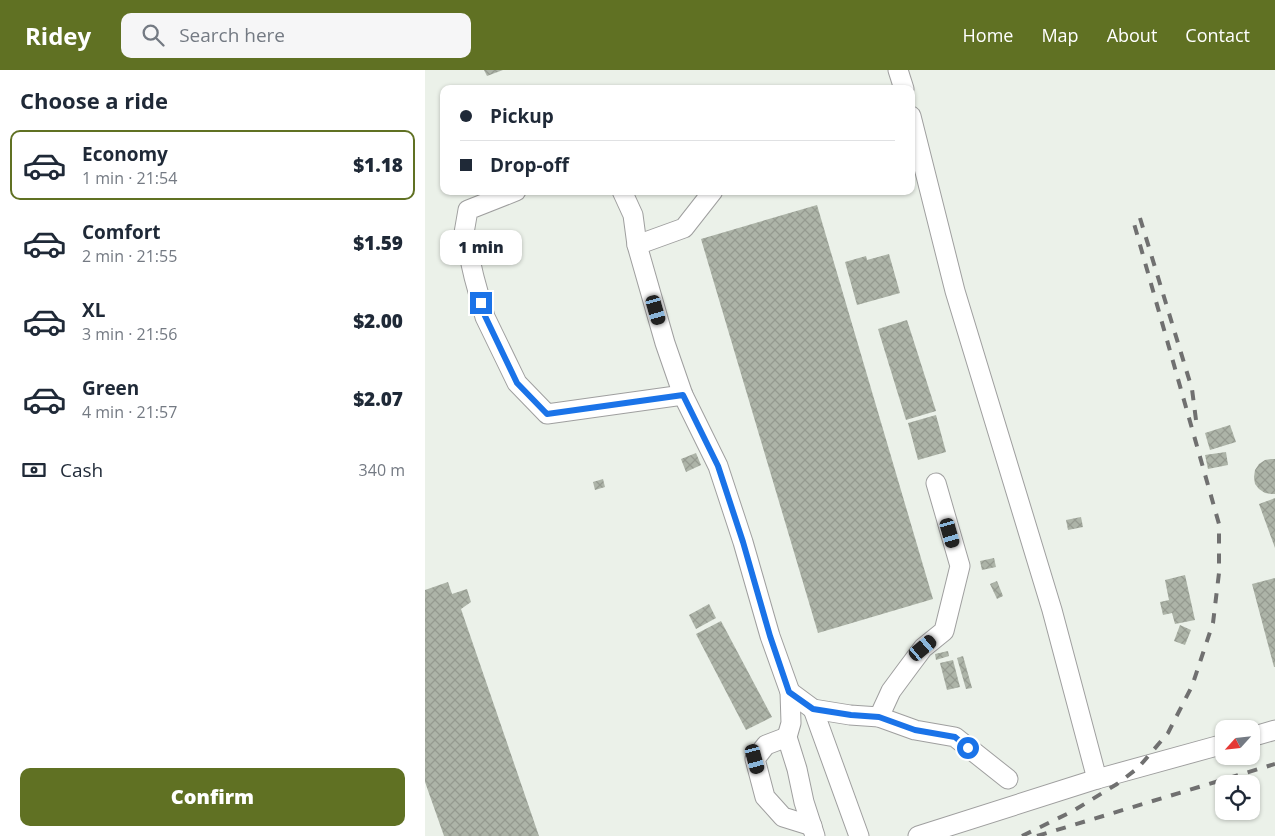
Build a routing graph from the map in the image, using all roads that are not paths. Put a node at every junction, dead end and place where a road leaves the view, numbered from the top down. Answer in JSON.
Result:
{"nodes":[{"id":1,"x":898,"y":70,"type":"edge"},
{"id":2,"x":903,"y":85,"type":"edge"},
{"id":3,"x":915,"y":132,"type":"edge"},
{"id":4,"x":506,"y":195,"type":"edge"},
{"id":5,"x":624,"y":195,"type":"edge"},
{"id":6,"x":710,"y":195,"type":"edge"},
{"id":7,"x":637,"y":245,"type":"junction"},
{"id":8,"x":683,"y":395,"type":"junction"},
{"id":9,"x":936,"y":483,"type":"dead end"},
{"id":10,"x":789,"y":692,"type":"junction"},
{"id":11,"x":813,"y":709,"type":"junction"},
{"id":12,"x":879,"y":717,"type":"junction"},
{"id":13,"x":1275,"y":730,"type":"edge"},
{"id":14,"x":1260,"y":734,"type":"edge"},
{"id":15,"x":787,"y":737,"type":"junction"},
{"id":16,"x":1215,"y":746,"type":"edge"},
{"id":17,"x":1008,"y":779,"type":"dead end"},
{"id":18,"x":1097,"y":779,"type":"junction"},
{"id":19,"x":813,"y":831,"type":"edge"},
{"id":20,"x":859,"y":836,"type":"edge"},
{"id":21,"x":918,"y":836,"type":"edge"}],
"edges":[{"from":1,"to":2,"type":"street"},
{"from":3,"to":18,"type":"street"},
{"from":4,"to":8,"type":"street"},
{"from":5,"to":7,"type":"street"},
{"from":6,"to":7,"type":"street"},
{"from":7,"to":8,"type":"street"},
{"from":8,"to":10,"type":"street"},
{"from":9,"to":12,"type":"street"},
{"from":10,"to":11,"type":"street"},
{"from":10,"to":15,"type":"street"},
{"from":11,"to":12,"type":"street"},
{"from":11,"to":20,"type":"street"},
{"from":12,"to":17,"type":"street"},
{"from":13,"to":14,"type":"street"},
{"from":15,"to":19,"type":"street"},
{"from":15,"to":19,"type":"street"},
{"from":16,"to":18,"type":"street"},
{"from":18,"to":21,"type":"street"}]}
